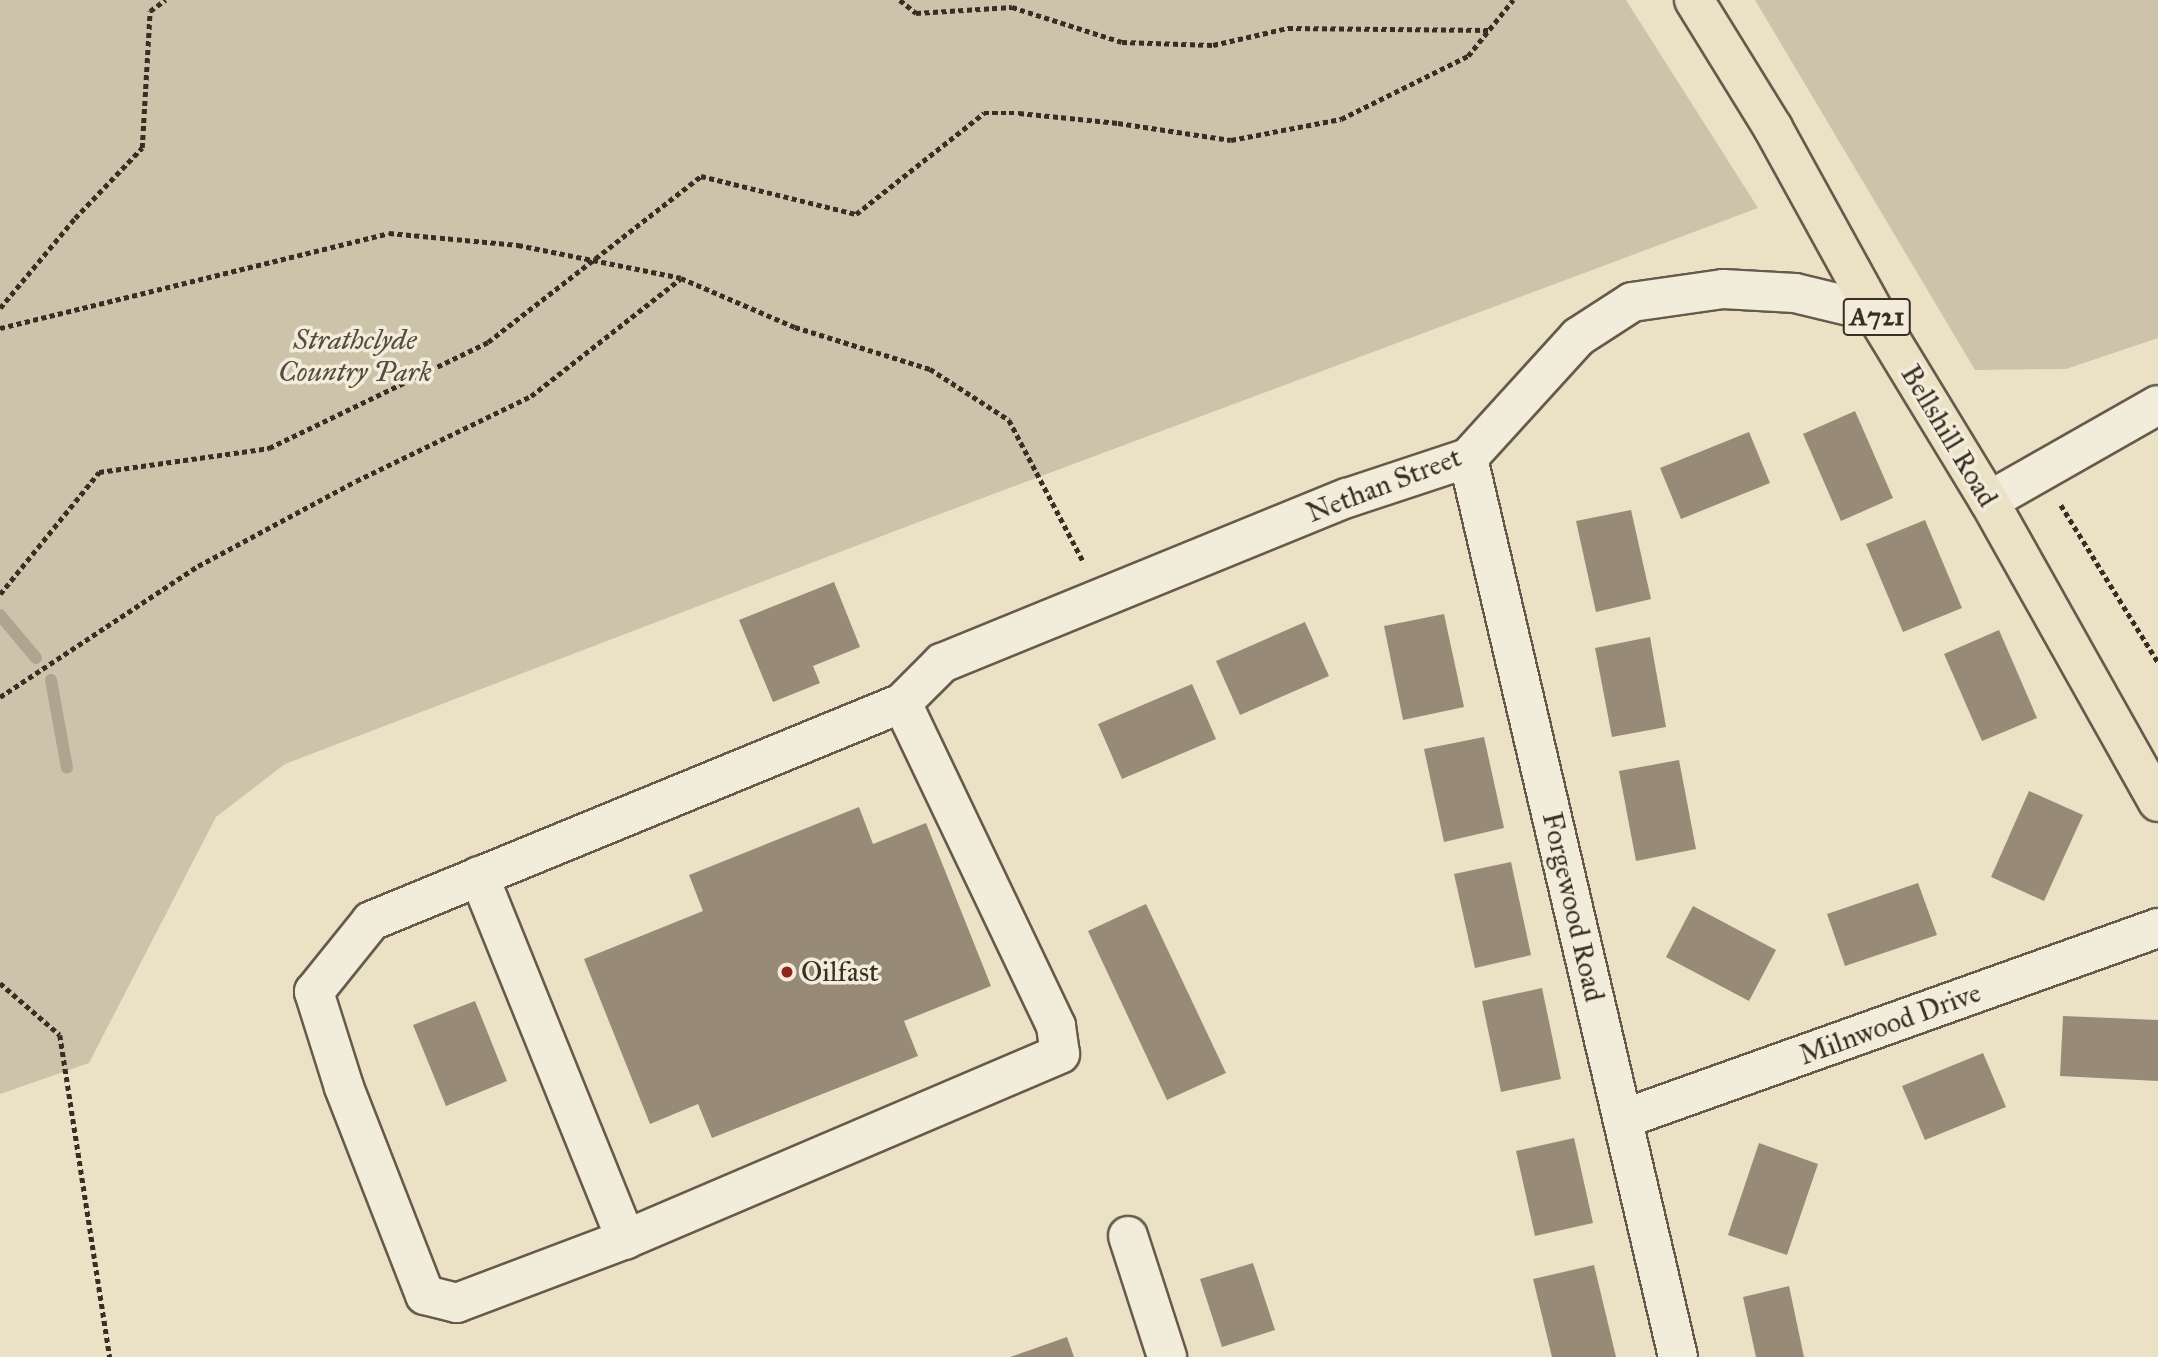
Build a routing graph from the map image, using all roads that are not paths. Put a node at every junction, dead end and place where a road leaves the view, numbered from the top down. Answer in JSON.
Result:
{"nodes":[{"id":1,"x":1694,"y":0,"type":"edge"},
{"id":2,"x":1874,"y":312,"type":"junction"},
{"id":3,"x":2158,"y":405,"type":"edge"},
{"id":4,"x":1468,"y":458,"type":"junction"},
{"id":5,"x":1989,"y":501,"type":"junction"},
{"id":6,"x":902,"y":703,"type":"junction"},
{"id":7,"x":2158,"y":802,"type":"edge"},
{"id":8,"x":479,"y":876,"type":"junction"},
{"id":9,"x":2158,"y":928,"type":"edge"},
{"id":10,"x":1623,"y":1119,"type":"junction"},
{"id":11,"x":1128,"y":1236,"type":"dead end"},
{"id":12,"x":626,"y":1239,"type":"junction"},
{"id":13,"x":1167,"y":1357,"type":"edge"},
{"id":14,"x":1678,"y":1357,"type":"edge"}],
"edges":[{"from":1,"to":2,"type":"main road","name":"Bellshill Road","number":"A721"},
{"from":2,"to":4,"type":"street","name":"Nethan Street"},
{"from":2,"to":5,"type":"main road","name":"Bellshill Road","number":"A721"},
{"from":3,"to":5,"type":"street"},
{"from":4,"to":6,"type":"street","name":"Nethan Street"},
{"from":4,"to":10,"type":"street","name":"Forgewood Road"},
{"from":5,"to":7,"type":"main road","name":"Bellshill Road","number":"A721"},
{"from":6,"to":8,"type":"street"},
{"from":6,"to":12,"type":"street"},
{"from":8,"to":12,"type":"street"},
{"from":8,"to":12,"type":"street"},
{"from":9,"to":10,"type":"street","name":"Milnwood Drive"},
{"from":10,"to":14,"type":"street","name":"Forgewood Road"},
{"from":11,"to":13,"type":"street"}]}
